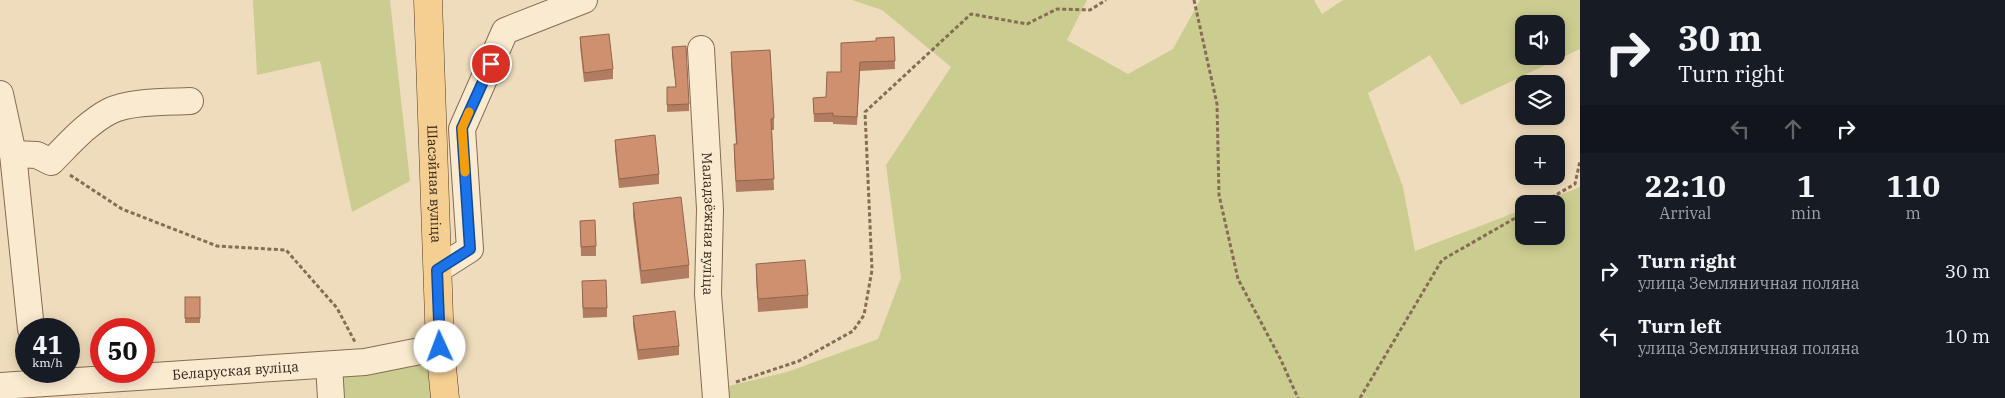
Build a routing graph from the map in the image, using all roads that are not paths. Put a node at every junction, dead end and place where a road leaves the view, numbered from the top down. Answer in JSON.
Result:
{"nodes":[{"id":1,"x":428,"y":0,"type":"edge"},
{"id":2,"x":584,"y":0,"type":"edge"},
{"id":3,"x":700,"y":49,"type":"dead end"},
{"id":4,"x":0,"y":94,"type":"edge"},
{"id":5,"x":190,"y":100,"type":"dead end"},
{"id":6,"x":13,"y":154,"type":"junction"},
{"id":7,"x":437,"y":270,"type":"junction"},
{"id":8,"x":30,"y":318,"type":"edge"},
{"id":9,"x":440,"y":347,"type":"junction"},
{"id":10,"x":329,"y":365,"type":"junction"},
{"id":11,"x":80,"y":375,"type":"edge"},
{"id":12,"x":23,"y":383,"type":"edge"},
{"id":13,"x":7,"y":390,"type":"edge"},
{"id":14,"x":716,"y":393,"type":"edge"},
{"id":15,"x":331,"y":398,"type":"edge"},
{"id":16,"x":445,"y":398,"type":"edge"}],
"edges":[{"from":1,"to":7,"type":"main road","name":"Шасэйная вуліца"},
{"from":2,"to":7,"type":"street"},
{"from":3,"to":14,"type":"street","name":"Маладзёжная вуліца"},
{"from":4,"to":6,"type":"street"},
{"from":5,"to":6,"type":"street"},
{"from":6,"to":8,"type":"street"},
{"from":7,"to":9,"type":"main road","name":"Шасэйная вуліца"},
{"from":9,"to":10,"type":"street","name":"Беларуская вуліца"},
{"from":9,"to":16,"type":"main road","name":"Шасэйная вуліца"},
{"from":10,"to":11,"type":"street","name":"Беларуская вуліца"},
{"from":10,"to":15,"type":"street"},
{"from":12,"to":13,"type":"street","name":"Беларуская вуліца"}]}
